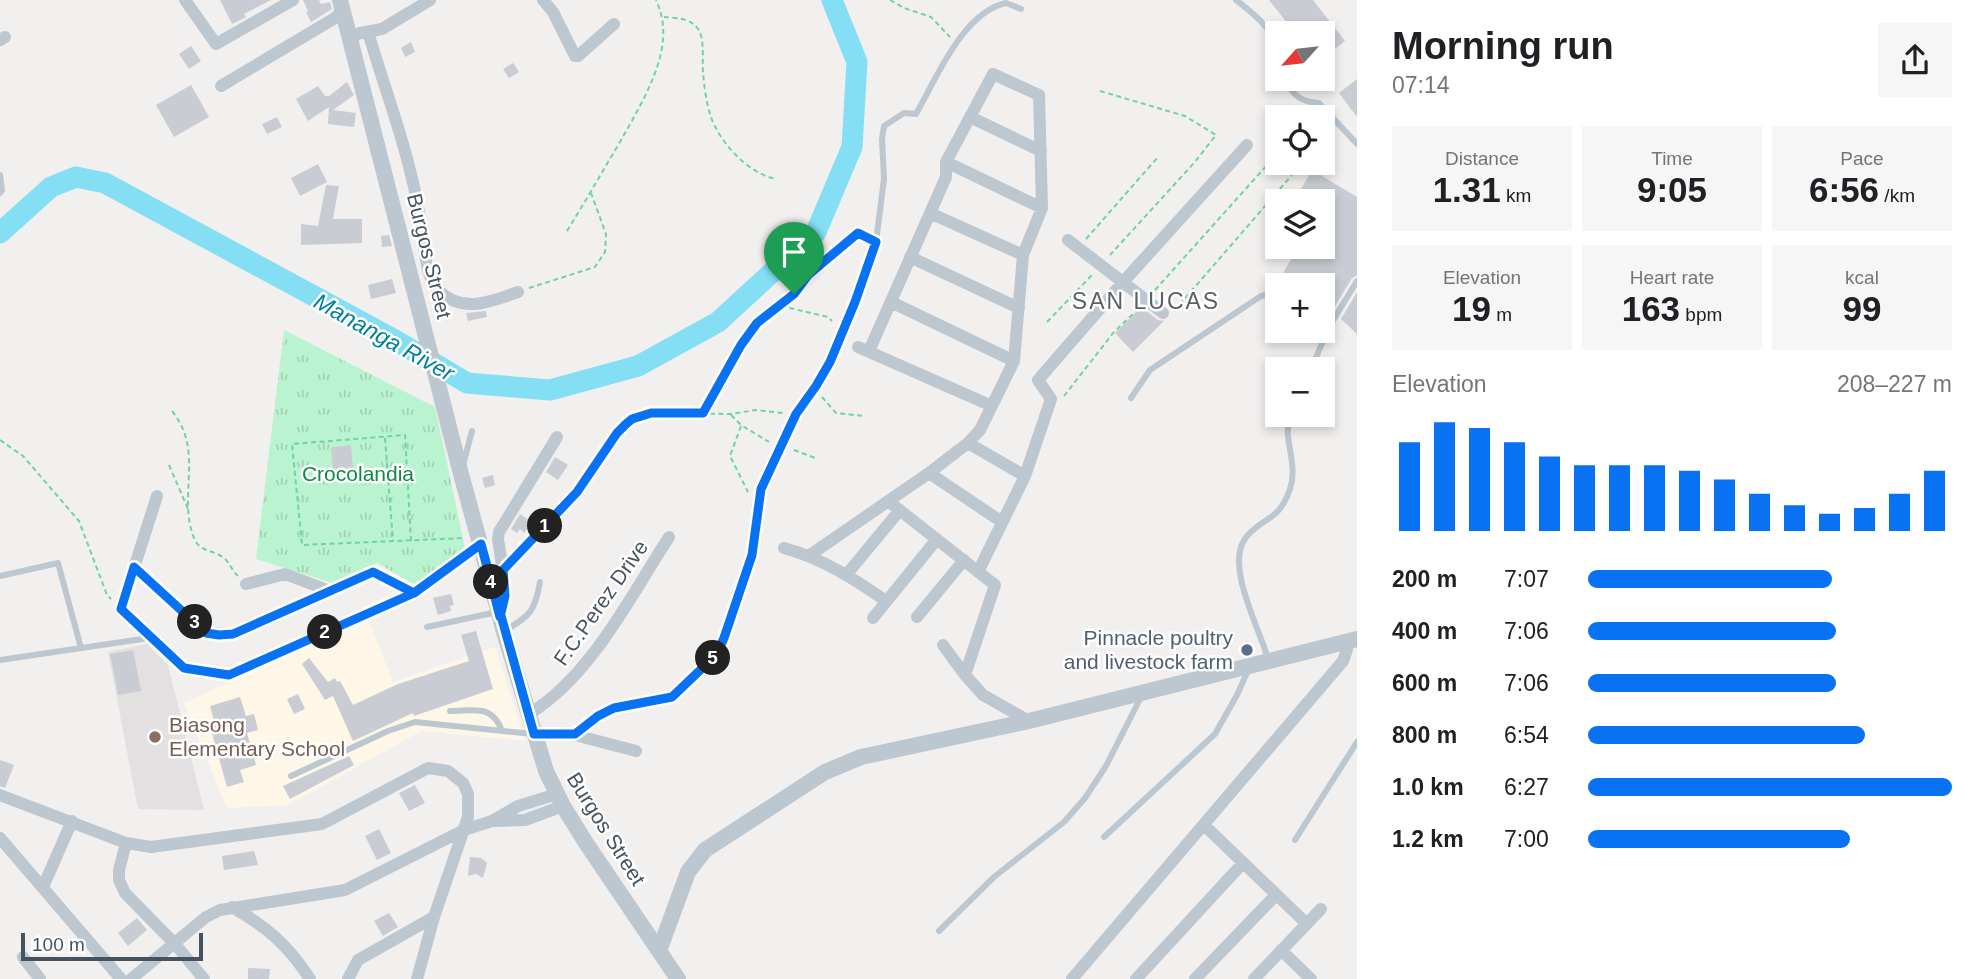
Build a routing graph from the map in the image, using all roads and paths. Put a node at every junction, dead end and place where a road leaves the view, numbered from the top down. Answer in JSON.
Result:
{"nodes":[{"id":1,"x":185,"y":0,"type":"edge"},
{"id":2,"x":293,"y":0,"type":"edge"},
{"id":3,"x":430,"y":0,"type":"edge"},
{"id":4,"x":544,"y":0,"type":"edge"},
{"id":5,"x":656,"y":0,"type":"edge"},
{"id":6,"x":890,"y":0,"type":"edge"},
{"id":7,"x":1236,"y":0,"type":"edge"},
{"id":8,"x":342,"y":5,"type":"edge"},
{"id":9,"x":1021,"y":9,"type":"dead end"},
{"id":10,"x":663,"y":17,"type":"junction"},
{"id":11,"x":614,"y":23,"type":"dead end"},
{"id":12,"x":1265,"y":27,"type":"edge"},
{"id":13,"x":368,"y":32,"type":"junction"},
{"id":14,"x":351,"y":38,"type":"junction"},
{"id":15,"x":958,"y":39,"type":"junction"},
{"id":16,"x":221,"y":86,"type":"dead end"},
{"id":17,"x":1100,"y":91,"type":"dead end"},
{"id":18,"x":1293,"y":91,"type":"edge"},
{"id":19,"x":970,"y":117,"type":"junction"},
{"id":20,"x":1357,"y":144,"type":"edge"},
{"id":21,"x":1247,"y":145,"type":"dead end"},
{"id":22,"x":1041,"y":151,"type":"junction"},
{"id":23,"x":1158,"y":157,"type":"dead end"},
{"id":24,"x":946,"y":162,"type":"junction"},
{"id":25,"x":1265,"y":166,"type":"edge"},
{"id":26,"x":0,"y":175,"type":"edge"},
{"id":27,"x":1292,"y":175,"type":"dead end"},
{"id":28,"x":777,"y":179,"type":"dead end"},
{"id":29,"x":591,"y":192,"type":"junction"},
{"id":30,"x":0,"y":193,"type":"edge"},
{"id":31,"x":1042,"y":208,"type":"junction"},
{"id":32,"x":930,"y":213,"type":"junction"},
{"id":33,"x":567,"y":231,"type":"dead end"},
{"id":34,"x":876,"y":242,"type":"junction"},
{"id":35,"x":1073,"y":244,"type":"joint"},
{"id":36,"x":1023,"y":255,"type":"junction"},
{"id":37,"x":910,"y":257,"type":"junction"},
{"id":38,"x":1101,"y":265,"type":"junction"},
{"id":39,"x":1124,"y":281,"type":"junction"},
{"id":40,"x":1357,"y":281,"type":"edge"},
{"id":41,"x":517,"y":292,"type":"joint"},
{"id":42,"x":1265,"y":295,"type":"edge"},
{"id":43,"x":1147,"y":299,"type":"junction"},
{"id":44,"x":891,"y":302,"type":"junction"},
{"id":45,"x":780,"y":306,"type":"junction"},
{"id":46,"x":1019,"y":308,"type":"junction"},
{"id":47,"x":1335,"y":312,"type":"edge"},
{"id":48,"x":1163,"y":313,"type":"joint"},
{"id":49,"x":1047,"y":322,"type":"dead end"},
{"id":50,"x":842,"y":330,"type":"junction"},
{"id":51,"x":1014,"y":360,"type":"junction"},
{"id":52,"x":810,"y":394,"type":"junction"},
{"id":53,"x":1131,"y":398,"type":"dead end"},
{"id":54,"x":992,"y":406,"type":"junction"},
{"id":55,"x":1046,"y":409,"type":"junction"},
{"id":56,"x":172,"y":411,"type":"dead end"},
{"id":57,"x":703,"y":413,"type":"junction"},
{"id":58,"x":796,"y":414,"type":"junction"},
{"id":59,"x":864,"y":416,"type":"dead end"},
{"id":60,"x":741,"y":425,"type":"dead end"},
{"id":61,"x":1288,"y":427,"type":"edge"},
{"id":62,"x":472,"y":431,"type":"dead end"},
{"id":63,"x":385,"y":437,"type":"junction"},
{"id":64,"x":557,"y":438,"type":"dead end"},
{"id":65,"x":0,"y":440,"type":"edge"},
{"id":66,"x":968,"y":443,"type":"junction"},
{"id":67,"x":169,"y":465,"type":"dead end"},
{"id":68,"x":929,"y":473,"type":"junction"},
{"id":69,"x":461,"y":474,"type":"junction"},
{"id":70,"x":1025,"y":476,"type":"junction"},
{"id":71,"x":157,"y":496,"type":"dead end"},
{"id":72,"x":888,"y":501,"type":"junction"},
{"id":73,"x":758,"y":503,"type":"junction"},
{"id":74,"x":188,"y":510,"type":"junction"},
{"id":75,"x":900,"y":510,"type":"junction"},
{"id":76,"x":1002,"y":522,"type":"junction"},
{"id":77,"x":669,"y":537,"type":"dead end"},
{"id":78,"x":464,"y":538,"type":"dead end"},
{"id":79,"x":937,"y":539,"type":"junction"},
{"id":80,"x":411,"y":541,"type":"junction"},
{"id":81,"x":393,"y":542,"type":"junction"},
{"id":82,"x":481,"y":544,"type":"junction"},
{"id":83,"x":784,"y":548,"type":"dead end"},
{"id":84,"x":810,"y":555,"type":"junction"},
{"id":85,"x":964,"y":560,"type":"junction"},
{"id":86,"x":134,"y":567,"type":"junction"},
{"id":87,"x":503,"y":570,"type":"junction"},
{"id":88,"x":978,"y":572,"type":"junction"},
{"id":89,"x":847,"y":574,"type":"junction"},
{"id":90,"x":0,"y":576,"type":"edge"},
{"id":91,"x":540,"y":582,"type":"dead end"},
{"id":92,"x":246,"y":584,"type":"joint"},
{"id":93,"x":330,"y":591,"type":"junction"},
{"id":94,"x":414,"y":593,"type":"junction"},
{"id":95,"x":886,"y":601,"type":"junction"},
{"id":96,"x":121,"y":609,"type":"junction"},
{"id":97,"x":917,"y":617,"type":"dead end"},
{"id":98,"x":873,"y":618,"type":"dead end"},
{"id":99,"x":501,"y":620,"type":"junction"},
{"id":100,"x":427,"y":627,"type":"dead end"},
{"id":101,"x":151,"y":638,"type":"junction"},
{"id":102,"x":1352,"y":640,"type":"edge"},
{"id":103,"x":943,"y":645,"type":"dead end"},
{"id":104,"x":81,"y":648,"type":"junction"},
{"id":105,"x":1268,"y":659,"type":"junction"},
{"id":106,"x":0,"y":660,"type":"edge"},
{"id":107,"x":1251,"y":664,"type":"junction"},
{"id":108,"x":965,"y":675,"type":"junction"},
{"id":109,"x":1143,"y":692,"type":"junction"},
{"id":110,"x":450,"y":711,"type":"dead end"},
{"id":111,"x":529,"y":714,"type":"junction"},
{"id":112,"x":1030,"y":721,"type":"junction"},
{"id":113,"x":502,"y":731,"type":"junction"},
{"id":114,"x":534,"y":734,"type":"junction"},
{"id":115,"x":575,"y":734,"type":"junction"},
{"id":116,"x":1357,"y":742,"type":"edge"},
{"id":117,"x":636,"y":751,"type":"dead end"},
{"id":118,"x":291,"y":776,"type":"dead end"},
{"id":119,"x":0,"y":795,"type":"edge"},
{"id":120,"x":560,"y":800,"type":"junction"},
{"id":121,"x":72,"y":821,"type":"junction"},
{"id":122,"x":1204,"y":825,"type":"junction"},
{"id":123,"x":464,"y":830,"type":"junction"},
{"id":124,"x":1104,"y":837,"type":"dead end"},
{"id":125,"x":0,"y":838,"type":"edge"},
{"id":126,"x":1295,"y":840,"type":"dead end"},
{"id":127,"x":126,"y":843,"type":"junction"},
{"id":128,"x":1243,"y":863,"type":"junction"},
{"id":129,"x":43,"y":887,"type":"junction"},
{"id":130,"x":1276,"y":895,"type":"junction"},
{"id":131,"x":232,"y":907,"type":"junction"},
{"id":132,"x":1321,"y":909,"type":"dead end"},
{"id":133,"x":434,"y":917,"type":"junction"},
{"id":134,"x":1307,"y":924,"type":"junction"},
{"id":135,"x":939,"y":930,"type":"dead end"},
{"id":136,"x":175,"y":944,"type":"junction"},
{"id":137,"x":659,"y":950,"type":"junction"},
{"id":138,"x":1281,"y":950,"type":"junction"},
{"id":139,"x":23,"y":957,"type":"dead end"},
{"id":140,"x":1138,"y":978,"type":"edge"},
{"id":141,"x":40,"y":979,"type":"edge"},
{"id":142,"x":121,"y":979,"type":"edge"},
{"id":143,"x":131,"y":979,"type":"edge"},
{"id":144,"x":204,"y":979,"type":"edge"},
{"id":145,"x":310,"y":979,"type":"edge"},
{"id":146,"x":348,"y":979,"type":"edge"},
{"id":147,"x":417,"y":979,"type":"edge"},
{"id":148,"x":678,"y":979,"type":"edge"},
{"id":149,"x":1072,"y":979,"type":"edge"},
{"id":150,"x":1195,"y":979,"type":"edge"},
{"id":151,"x":1254,"y":979,"type":"edge"},
{"id":152,"x":1311,"y":979,"type":"edge"}],
"edges":[{"from":1,"to":2,"type":"street"},
{"from":3,"to":13,"type":"street"},
{"from":4,"to":11,"type":"street"},
{"from":5,"to":10,"type":"path"},
{"from":6,"to":15,"type":"path"},
{"from":7,"to":12,"type":"lane"},
{"from":8,"to":14,"type":"street","name":"Burgos Street"},
{"from":8,"to":16,"type":"street"},
{"from":9,"to":15,"type":"lane"},
{"from":10,"to":28,"type":"path"},
{"from":10,"to":29,"type":"path"},
{"from":13,"to":14,"type":"street"},
{"from":13,"to":41,"type":"street"},
{"from":14,"to":69,"type":"street","name":"Burgos Street"},
{"from":15,"to":34,"type":"lane"},
{"from":17,"to":38,"type":"path"},
{"from":18,"to":20,"type":"lane"},
{"from":19,"to":22,"type":"street"},
{"from":19,"to":22,"type":"street"},
{"from":19,"to":24,"type":"street"},
{"from":21,"to":39,"type":"street"},
{"from":22,"to":31,"type":"street"},
{"from":23,"to":35,"type":"path"},
{"from":24,"to":31,"type":"street"},
{"from":24,"to":32,"type":"street"},
{"from":25,"to":43,"type":"path"},
{"from":26,"to":30,"type":"lane"},
{"from":27,"to":48,"type":"path"},
{"from":29,"to":33,"type":"path"},
{"from":29,"to":41,"type":"path"},
{"from":31,"to":36,"type":"street"},
{"from":32,"to":36,"type":"street"},
{"from":32,"to":37,"type":"street"},
{"from":34,"to":45,"type":"path"},
{"from":34,"to":50,"type":"street"},
{"from":35,"to":38,"type":"street"},
{"from":36,"to":46,"type":"street"},
{"from":37,"to":44,"type":"street"},
{"from":37,"to":46,"type":"street"},
{"from":38,"to":39,"type":"street"},
{"from":38,"to":49,"type":"path"},
{"from":39,"to":43,"type":"street"},
{"from":39,"to":55,"type":"street"},
{"from":40,"to":47,"type":"lane"},
{"from":42,"to":53,"type":"lane"},
{"from":43,"to":48,"type":"street"},
{"from":43,"to":55,"type":"path"},
{"from":44,"to":51,"type":"street"},
{"from":44,"to":54,"type":"street"},
{"from":45,"to":50,"type":"path"},
{"from":45,"to":57,"type":"path"},
{"from":46,"to":51,"type":"street"},
{"from":50,"to":52,"type":"street"},
{"from":51,"to":54,"type":"street"},
{"from":52,"to":58,"type":"street"},
{"from":52,"to":59,"type":"path"},
{"from":54,"to":66,"type":"street"},
{"from":55,"to":70,"type":"street"},
{"from":56,"to":74,"type":"path"},
{"from":57,"to":58,"type":"path"},
{"from":57,"to":87,"type":"path"},
{"from":58,"to":73,"type":"street"},
{"from":60,"to":73,"type":"path"},
{"from":61,"to":105,"type":"lane"},
{"from":62,"to":69,"type":"lane"},
{"from":63,"to":80,"type":"path"},
{"from":63,"to":81,"type":"path"},
{"from":63,"to":81,"type":"path"},
{"from":64,"to":87,"type":"street"},
{"from":65,"to":96,"type":"path"},
{"from":66,"to":68,"type":"street"},
{"from":66,"to":70,"type":"street"},
{"from":67,"to":74,"type":"path"},
{"from":68,"to":72,"type":"street"},
{"from":68,"to":76,"type":"street"},
{"from":69,"to":82,"type":"street","name":"Burgos Street"},
{"from":70,"to":76,"type":"street"},
{"from":71,"to":86,"type":"street"},
{"from":72,"to":75,"type":"street"},
{"from":72,"to":84,"type":"street"},
{"from":73,"to":115,"type":"street"},
{"from":74,"to":92,"type":"path"},
{"from":75,"to":79,"type":"street"},
{"from":75,"to":89,"type":"street"},
{"from":76,"to":88,"type":"street"},
{"from":77,"to":111,"type":"street","name":"F.C.Perez Drive"},
{"from":78,"to":80,"type":"path"},
{"from":79,"to":85,"type":"street"},
{"from":79,"to":95,"type":"street"},
{"from":80,"to":81,"type":"path"},
{"from":82,"to":94,"type":"street"},
{"from":82,"to":99,"type":"street","name":"Burgos Street"},
{"from":83,"to":84,"type":"street"},
{"from":84,"to":89,"type":"street"},
{"from":85,"to":88,"type":"street"},
{"from":85,"to":97,"type":"street"},
{"from":86,"to":93,"type":"street"},
{"from":86,"to":96,"type":"street"},
{"from":87,"to":99,"type":"street"},
{"from":88,"to":108,"type":"street"},
{"from":89,"to":95,"type":"street"},
{"from":90,"to":104,"type":"lane"},
{"from":91,"to":99,"type":"lane"},
{"from":92,"to":93,"type":"street"},
{"from":93,"to":94,"type":"street"},
{"from":94,"to":101,"type":"street"},
{"from":95,"to":98,"type":"street"},
{"from":96,"to":101,"type":"street"},
{"from":99,"to":100,"type":"lane"},
{"from":99,"to":111,"type":"street","name":"Burgos Street"},
{"from":101,"to":104,"type":"lane"},
{"from":102,"to":105,"type":"street"},
{"from":102,"to":122,"type":"street"},
{"from":103,"to":108,"type":"street"},
{"from":104,"to":106,"type":"lane"},
{"from":105,"to":107,"type":"street"},
{"from":107,"to":109,"type":"street"},
{"from":107,"to":124,"type":"lane"},
{"from":108,"to":112,"type":"street"},
{"from":109,"to":112,"type":"street"},
{"from":109,"to":135,"type":"lane"},
{"from":110,"to":113,"type":"lane"},
{"from":111,"to":114,"type":"street","name":"Burgos Street"},
{"from":112,"to":137,"type":"street"},
{"from":113,"to":114,"type":"lane"},
{"from":113,"to":118,"type":"lane"},
{"from":114,"to":115,"type":"street"},
{"from":114,"to":120,"type":"street","name":"Burgos Street"},
{"from":115,"to":117,"type":"street"},
{"from":116,"to":126,"type":"lane"},
{"from":119,"to":121,"type":"street"},
{"from":120,"to":123,"type":"street"},
{"from":120,"to":137,"type":"street","name":"Burgos Street"},
{"from":121,"to":127,"type":"street"},
{"from":121,"to":129,"type":"street"},
{"from":122,"to":128,"type":"street"},
{"from":122,"to":149,"type":"street"},
{"from":123,"to":127,"type":"street"},
{"from":123,"to":131,"type":"street"},
{"from":123,"to":133,"type":"street"},
{"from":125,"to":129,"type":"street"},
{"from":127,"to":136,"type":"street"},
{"from":128,"to":130,"type":"street"},
{"from":128,"to":140,"type":"street"},
{"from":129,"to":142,"type":"street"},
{"from":130,"to":134,"type":"street"},
{"from":130,"to":150,"type":"street"},
{"from":131,"to":136,"type":"street"},
{"from":131,"to":145,"type":"street"},
{"from":132,"to":134,"type":"street"},
{"from":133,"to":146,"type":"street"},
{"from":133,"to":147,"type":"street"},
{"from":134,"to":138,"type":"street"},
{"from":136,"to":143,"type":"street"},
{"from":136,"to":144,"type":"street"},
{"from":137,"to":148,"type":"street","name":"Burgos Street"},
{"from":138,"to":151,"type":"street"},
{"from":138,"to":152,"type":"street"},
{"from":139,"to":141,"type":"street"}]}
